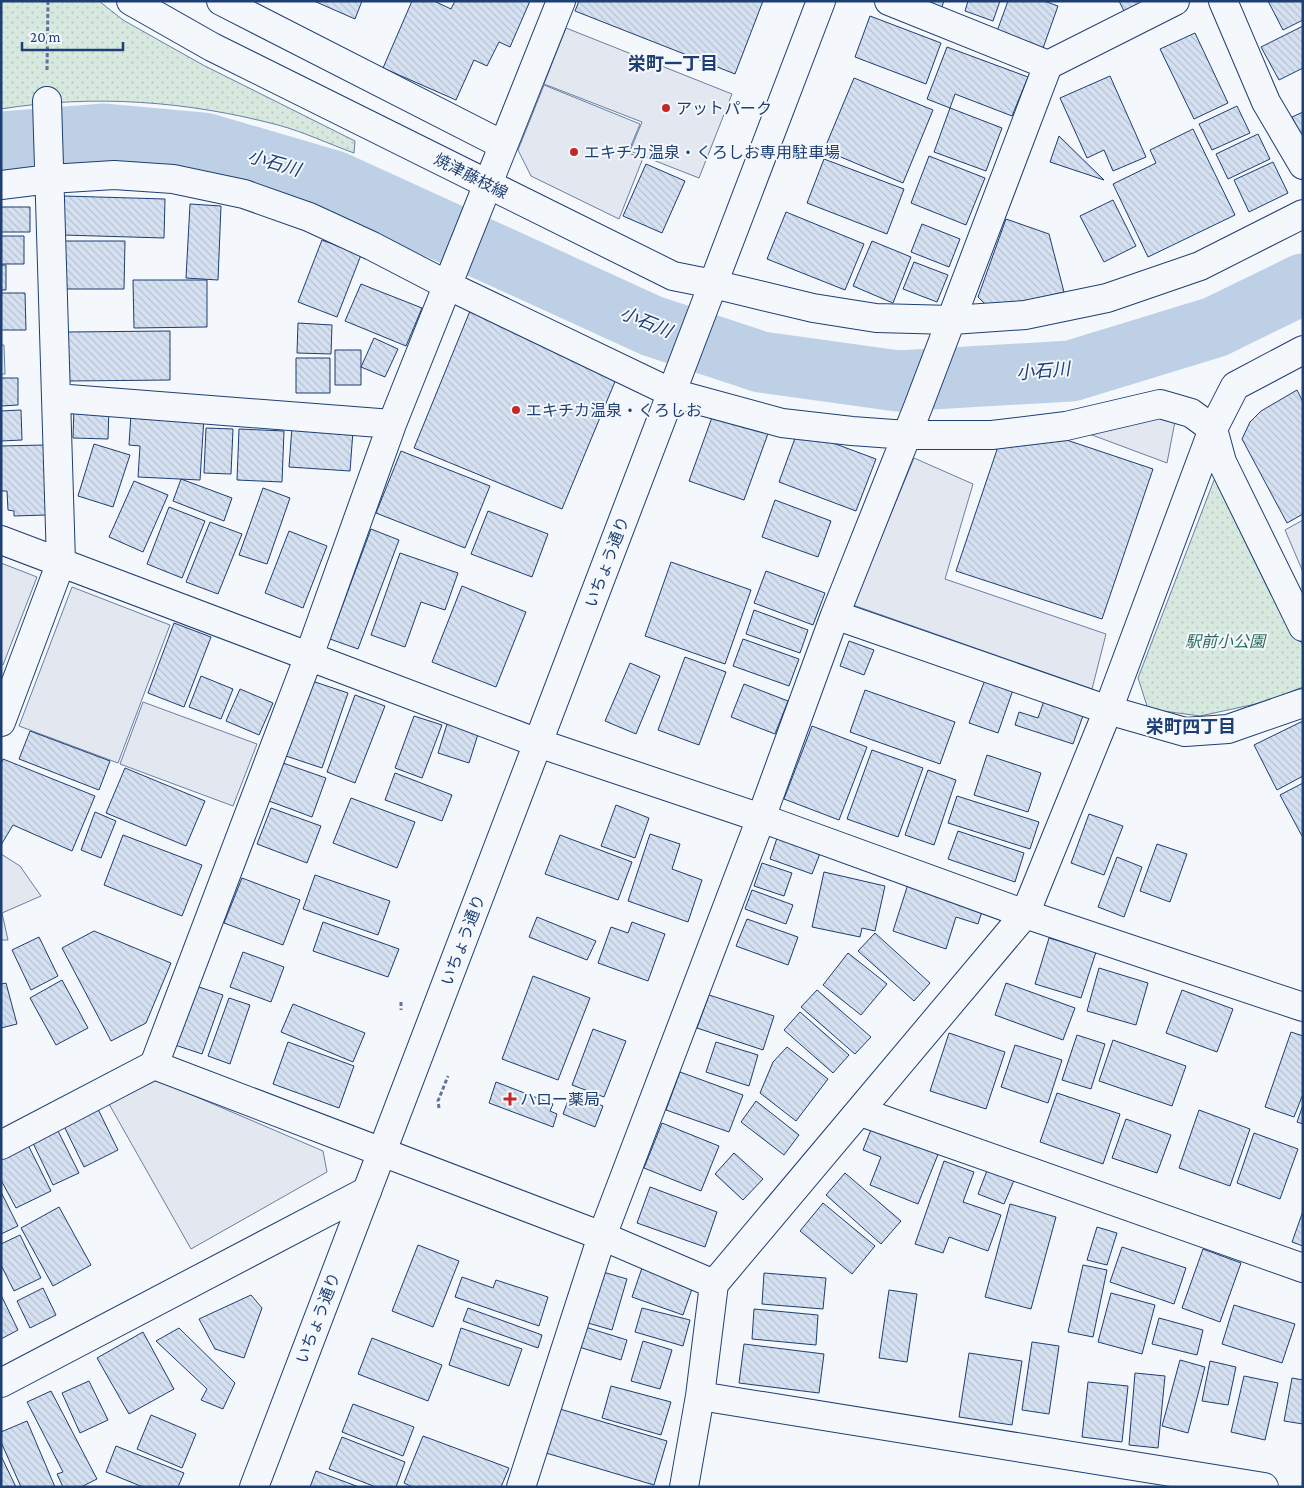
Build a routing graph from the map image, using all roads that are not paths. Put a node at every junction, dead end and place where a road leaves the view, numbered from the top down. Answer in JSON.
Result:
{"nodes":[{"id":1,"x":131,"y":1,"type":"edge"},
{"id":2,"x":221,"y":1,"type":"edge"},
{"id":3,"x":561,"y":1,"type":"edge"},
{"id":4,"x":821,"y":1,"type":"edge"},
{"id":5,"x":889,"y":1,"type":"edge"},
{"id":6,"x":1175,"y":1,"type":"edge"},
{"id":7,"x":1223,"y":1,"type":"edge"},
{"id":8,"x":1048,"y":65,"type":"junction"},
{"id":9,"x":47,"y":101,"type":"road end"},
{"id":10,"x":503,"y":145,"type":"junction"},
{"id":11,"x":1303,"y":164,"type":"edge"},
{"id":12,"x":50,"y":172,"type":"junction"},
{"id":13,"x":1,"y":185,"type":"edge"},
{"id":14,"x":484,"y":193,"type":"junction"},
{"id":15,"x":1303,"y":214,"type":"edge"},
{"id":16,"x":449,"y":281,"type":"junction"},
{"id":17,"x":713,"y":284,"type":"junction"},
{"id":18,"x":952,"y":320,"type":"junction"},
{"id":19,"x":1303,"y":350,"type":"edge"},
{"id":20,"x":672,"y":393,"type":"junction"},
{"id":21,"x":56,"y":398,"type":"junction"},
{"id":22,"x":392,"y":424,"type":"junction"},
{"id":23,"x":1213,"y":429,"type":"junction"},
{"id":24,"x":907,"y":435,"type":"junction"},
{"id":25,"x":1,"y":540,"type":"edge"},
{"id":26,"x":61,"y":562,"type":"junction"},
{"id":27,"x":835,"y":615,"type":"junction"},
{"id":28,"x":1303,"y":626,"type":"edge"},
{"id":29,"x":309,"y":656,"type":"junction"},
{"id":30,"x":1303,"y":704,"type":"edge"},
{"id":31,"x":1108,"y":710,"type":"junction"},
{"id":32,"x":1,"y":722,"type":"edge"},
{"id":33,"x":538,"y":742,"type":"junction"},
{"id":34,"x":761,"y":818,"type":"junction"},
{"id":35,"x":1025,"y":914,"type":"junction"},
{"id":36,"x":1303,"y":1007,"type":"edge"},
{"id":37,"x":154,"y":1065,"type":"junction"},
{"id":38,"x":860,"y":1112,"type":"junction"},
{"id":39,"x":1,"y":1145,"type":"edge"},
{"id":40,"x":382,"y":1152,"type":"junction"},
{"id":41,"x":367,"y":1191,"type":"junction"},
{"id":42,"x":602,"y":1236,"type":"junction"},
{"id":43,"x":1303,"y":1268,"type":"edge"},
{"id":44,"x":714,"y":1284,"type":"junction"},
{"id":45,"x":1,"y":1383,"type":"edge"},
{"id":46,"x":700,"y":1396,"type":"junction"},
{"id":47,"x":254,"y":1487,"type":"edge"},
{"id":48,"x":521,"y":1487,"type":"edge"},
{"id":49,"x":684,"y":1487,"type":"edge"},
{"id":50,"x":1264,"y":1487,"type":"edge"}],
"edges":[{"from":1,"to":14,"type":"street","name":"焼津藤枝線"},
{"from":2,"to":10,"type":"street"},
{"from":3,"to":10,"type":"street"},
{"from":4,"to":17,"type":"street"},
{"from":5,"to":8,"type":"street"},
{"from":6,"to":8,"type":"street"},
{"from":7,"to":11,"type":"street"},
{"from":8,"to":18,"type":"street"},
{"from":9,"to":12,"type":"street"},
{"from":10,"to":14,"type":"street"},
{"from":12,"to":13,"type":"street"},
{"from":12,"to":16,"type":"street"},
{"from":12,"to":21,"type":"street"},
{"from":14,"to":16,"type":"street"},
{"from":14,"to":17,"type":"street","name":"焼津藤枝線"},
{"from":15,"to":18,"type":"street","name":"焼津藤枝線"},
{"from":16,"to":20,"type":"street"},
{"from":16,"to":22,"type":"street"},
{"from":17,"to":18,"type":"street","name":"焼津藤枝線"},
{"from":17,"to":20,"type":"street"},
{"from":18,"to":24,"type":"street"},
{"from":19,"to":23,"type":"street"},
{"from":20,"to":24,"type":"street"},
{"from":20,"to":33,"type":"street","name":"いちょう通り"},
{"from":21,"to":22,"type":"street"},
{"from":21,"to":26,"type":"street"},
{"from":22,"to":29,"type":"street"},
{"from":23,"to":24,"type":"street"},
{"from":23,"to":28,"type":"street"},
{"from":23,"to":31,"type":"street"},
{"from":24,"to":27,"type":"street"},
{"from":25,"to":26,"type":"street"},
{"from":26,"to":29,"type":"street"},
{"from":26,"to":32,"type":"street"},
{"from":27,"to":31,"type":"street"},
{"from":27,"to":34,"type":"street"},
{"from":29,"to":33,"type":"street"},
{"from":29,"to":37,"type":"street"},
{"from":30,"to":31,"type":"street"},
{"from":31,"to":35,"type":"street"},
{"from":33,"to":34,"type":"street"},
{"from":33,"to":40,"type":"street","name":"いちょう通り"},
{"from":34,"to":35,"type":"street"},
{"from":34,"to":42,"type":"street"},
{"from":35,"to":36,"type":"street"},
{"from":35,"to":38,"type":"street"},
{"from":37,"to":39,"type":"street"},
{"from":37,"to":40,"type":"street"},
{"from":38,"to":43,"type":"street"},
{"from":38,"to":44,"type":"street"},
{"from":40,"to":41,"type":"street","name":"いちょう通り"},
{"from":40,"to":42,"type":"street"},
{"from":41,"to":45,"type":"street"},
{"from":41,"to":47,"type":"street","name":"いちょう通り"},
{"from":42,"to":44,"type":"street"},
{"from":42,"to":48,"type":"street"},
{"from":44,"to":46,"type":"street"},
{"from":46,"to":49,"type":"street"},
{"from":46,"to":50,"type":"street"}]}
